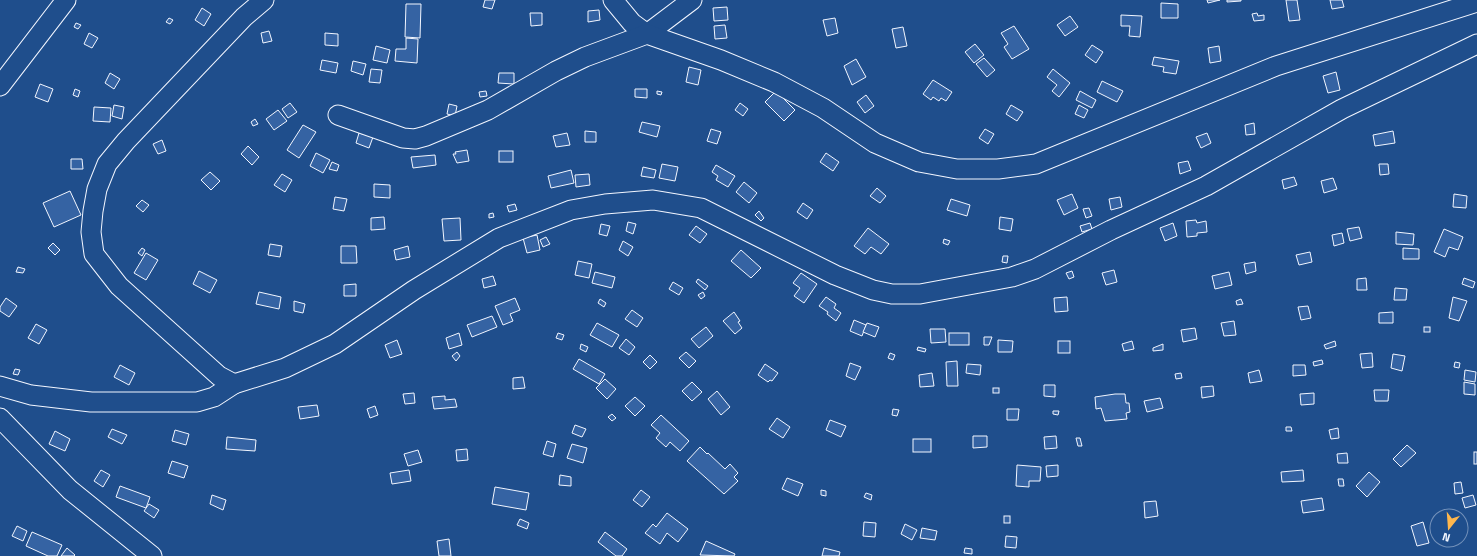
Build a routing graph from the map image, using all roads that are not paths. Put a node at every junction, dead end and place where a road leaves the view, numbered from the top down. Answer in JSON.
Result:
{"nodes":[{"id":1,"x":66,"y":0,"type":"edge"},
{"id":2,"x":264,"y":0,"type":"edge"},
{"id":3,"x":613,"y":0,"type":"edge"},
{"id":4,"x":692,"y":0,"type":"edge"},
{"id":5,"x":1477,"y":2,"type":"edge"},
{"id":6,"x":647,"y":34,"type":"junction"},
{"id":7,"x":1477,"y":44,"type":"edge"},
{"id":8,"x":0,"y":86,"type":"edge"},
{"id":9,"x":338,"y":114,"type":"dead end"},
{"id":10,"x":234,"y":384,"type":"junction"},
{"id":11,"x":0,"y":386,"type":"edge"},
{"id":12,"x":0,"y":418,"type":"edge"},
{"id":13,"x":152,"y":556,"type":"edge"}],
"edges":[{"from":1,"to":8,"type":"street"},
{"from":2,"to":10,"type":"street"},
{"from":3,"to":6,"type":"street"},
{"from":4,"to":6,"type":"street"},
{"from":5,"to":6,"type":"street"},
{"from":6,"to":9,"type":"street"},
{"from":7,"to":10,"type":"street"},
{"from":10,"to":11,"type":"street"},
{"from":12,"to":13,"type":"street"}]}
